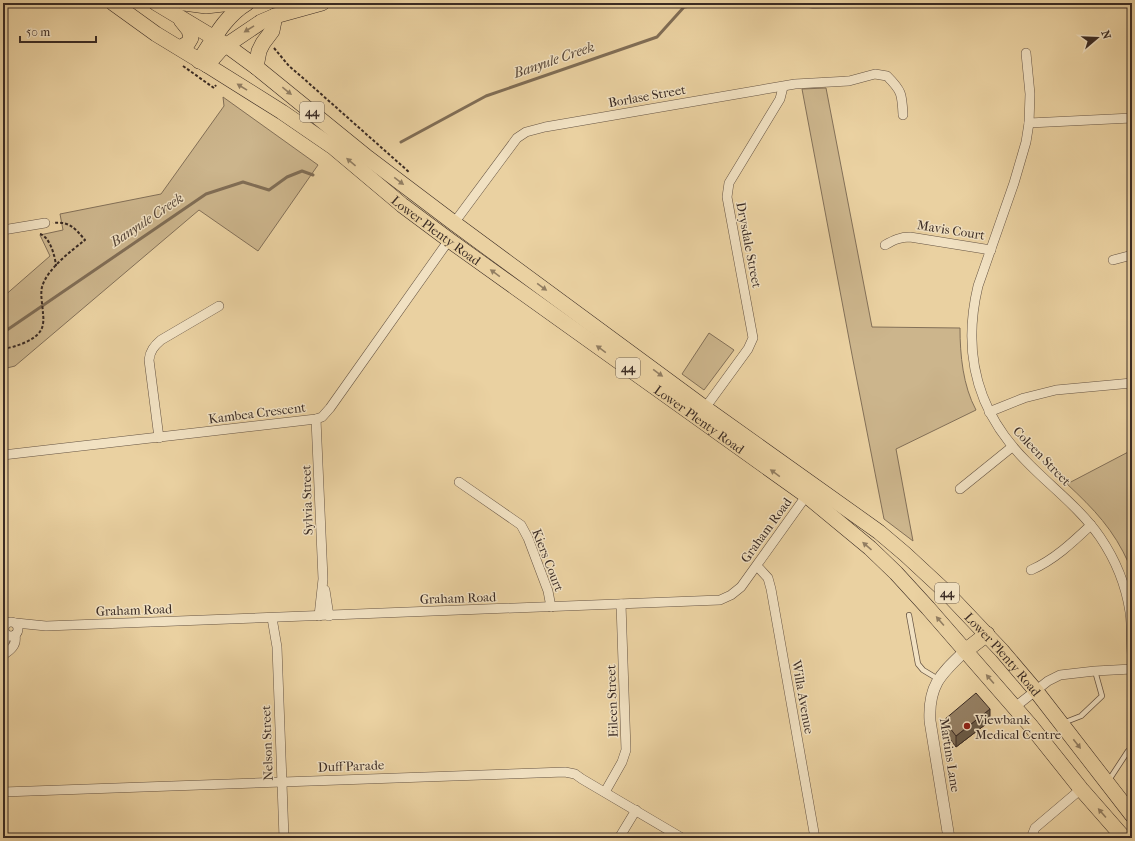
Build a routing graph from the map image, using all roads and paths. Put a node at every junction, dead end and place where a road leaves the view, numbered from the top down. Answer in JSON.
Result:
{"nodes":[{"id":1,"x":113,"y":3,"type":"edge"},
{"id":2,"x":156,"y":3,"type":"edge"},
{"id":3,"x":184,"y":3,"type":"edge"},
{"id":4,"x":232,"y":3,"type":"edge"},
{"id":5,"x":247,"y":3,"type":"edge"},
{"id":6,"x":322,"y":3,"type":"edge"},
{"id":7,"x":275,"y":16,"type":"junction"},
{"id":8,"x":179,"y":18,"type":"junction"},
{"id":9,"x":220,"y":42,"type":"junction"},
{"id":10,"x":271,"y":46,"type":"dead end"},
{"id":11,"x":180,"y":48,"type":"junction"},
{"id":12,"x":1026,"y":53,"type":"dead end"},
{"id":13,"x":203,"y":63,"type":"junction"},
{"id":14,"x":256,"y":67,"type":"junction"},
{"id":15,"x":783,"y":87,"type":"junction"},
{"id":16,"x":903,"y":115,"type":"dead end"},
{"id":17,"x":1132,"y":118,"type":"edge"},
{"id":18,"x":1029,"y":123,"type":"junction"},
{"id":19,"x":412,"y":176,"type":"dead end"},
{"id":20,"x":45,"y":223,"type":"joint"},
{"id":21,"x":454,"y":223,"type":"junction"},
{"id":22,"x":3,"y":230,"type":"edge"},
{"id":23,"x":35,"y":234,"type":"dead end"},
{"id":24,"x":449,"y":240,"type":"junction"},
{"id":25,"x":885,"y":244,"type":"dead end"},
{"id":26,"x":991,"y":250,"type":"junction"},
{"id":27,"x":1132,"y":255,"type":"edge"},
{"id":28,"x":1113,"y":260,"type":"dead end"},
{"id":29,"x":56,"y":266,"type":"junction"},
{"id":30,"x":220,"y":306,"type":"dead end"},
{"id":31,"x":3,"y":349,"type":"edge"},
{"id":32,"x":1132,"y":383,"type":"edge"},
{"id":33,"x":706,"y":408,"type":"junction"},
{"id":34,"x":989,"y":412,"type":"junction"},
{"id":35,"x":316,"y":419,"type":"junction"},
{"id":36,"x":158,"y":438,"type":"junction"},
{"id":37,"x":1012,"y":446,"type":"junction"},
{"id":38,"x":3,"y":455,"type":"edge"},
{"id":39,"x":459,"y":482,"type":"dead end"},
{"id":40,"x":960,"y":489,"type":"dead end"},
{"id":41,"x":810,"y":490,"type":"junction"},
{"id":42,"x":1091,"y":525,"type":"junction"},
{"id":43,"x":757,"y":566,"type":"junction"},
{"id":44,"x":1031,"y":570,"type":"dead end"},
{"id":45,"x":323,"y":579,"type":"junction"},
{"id":46,"x":621,"y":604,"type":"junction"},
{"id":47,"x":551,"y":607,"type":"junction"},
{"id":48,"x":910,"y":615,"type":"dead end"},
{"id":49,"x":319,"y":616,"type":"junction"},
{"id":50,"x":329,"y":616,"type":"junction"},
{"id":51,"x":275,"y":617,"type":"junction"},
{"id":52,"x":46,"y":626,"type":"junction"},
{"id":53,"x":7,"y":631,"type":"edge"},
{"id":54,"x":987,"y":634,"type":"junction"},
{"id":55,"x":3,"y":648,"type":"edge"},
{"id":56,"x":966,"y":651,"type":"junction"},
{"id":57,"x":1132,"y":654,"type":"edge"},
{"id":58,"x":3,"y":655,"type":"edge"},
{"id":59,"x":1132,"y":669,"type":"edge"},
{"id":60,"x":1095,"y":671,"type":"junction"},
{"id":61,"x":938,"y":678,"type":"junction"},
{"id":62,"x":1036,"y":691,"type":"junction"},
{"id":63,"x":1015,"y":707,"type":"junction"},
{"id":64,"x":1061,"y":724,"type":"junction"},
{"id":65,"x":1128,"y":751,"type":"dead end"},
{"id":66,"x":282,"y":782,"type":"junction"},
{"id":67,"x":1108,"y":782,"type":"junction"},
{"id":68,"x":1081,"y":789,"type":"junction"},
{"id":69,"x":3,"y":792,"type":"edge"},
{"id":70,"x":605,"y":792,"type":"junction"},
{"id":71,"x":636,"y":810,"type":"junction"},
{"id":72,"x":1132,"y":815,"type":"edge"},
{"id":73,"x":284,"y":838,"type":"edge"},
{"id":74,"x":619,"y":838,"type":"edge"},
{"id":75,"x":682,"y":838,"type":"edge"},
{"id":76,"x":815,"y":838,"type":"edge"},
{"id":77,"x":949,"y":838,"type":"edge"},
{"id":78,"x":1031,"y":838,"type":"edge"},
{"id":79,"x":1124,"y":838,"type":"edge"}],
"edges":[{"from":1,"to":11,"type":"main road","name":"Lower Plenty Road","number":"44"},
{"from":2,"to":8,"type":"main road","name":"Lower Plenty Road","number":"44"},
{"from":3,"to":4,"type":"main road"},
{"from":5,"to":9,"type":"main road"},
{"from":6,"to":7,"type":"main road"},
{"from":7,"to":9,"type":"main road","one_way":true},
{"from":7,"to":14,"type":"main road"},
{"from":8,"to":9,"type":"main road","name":"Lower Plenty Road","number":"44"},
{"from":8,"to":11,"type":"main road"},
{"from":9,"to":13,"type":"main road"},
{"from":9,"to":14,"type":"main road","name":"Lower Plenty Road","number":"44"},
{"from":10,"to":19,"type":"path"},
{"from":11,"to":13,"type":"main road","name":"Lower Plenty Road","number":"44"},
{"from":12,"to":18,"type":"street","name":"Coleen Street"},
{"from":24,"to":13,"type":"main road","name":"Lower Plenty Road","number":"44","one_way":true},
{"from":14,"to":21,"type":"main road","name":"Lower Plenty Road","number":"44","one_way":true},
{"from":15,"to":16,"type":"street","name":"Borlase Street"},
{"from":15,"to":21,"type":"street","name":"Borlase Street"},
{"from":15,"to":33,"type":"street","name":"Drysdale Street"},
{"from":17,"to":18,"type":"street"},
{"from":18,"to":26,"type":"street","name":"Coleen Street"},
{"from":20,"to":22,"type":"street"},
{"from":20,"to":29,"type":"path"},
{"from":21,"to":33,"type":"main road","name":"Lower Plenty Road","number":"44","one_way":true},
{"from":23,"to":29,"type":"path"},
{"from":24,"to":35,"type":"street","name":"Kambea Crescent"},
{"from":41,"to":24,"type":"main road","name":"Lower Plenty Road","number":"44","one_way":true},
{"from":25,"to":26,"type":"street","name":"Mavis Court"},
{"from":26,"to":34,"type":"street","name":"Coleen Street"},
{"from":27,"to":28,"type":"street"},
{"from":29,"to":31,"type":"path"},
{"from":30,"to":36,"type":"street"},
{"from":32,"to":34,"type":"street"},
{"from":33,"to":41,"type":"main road","name":"Lower Plenty Road","number":"44"},
{"from":34,"to":37,"type":"street","name":"Coleen Street"},
{"from":35,"to":36,"type":"street","name":"Kambea Crescent"},
{"from":35,"to":45,"type":"street","name":"Sylvia Street"},
{"from":36,"to":38,"type":"street","name":"Kambea Crescent"},
{"from":37,"to":40,"type":"street"},
{"from":37,"to":42,"type":"street","name":"Coleen Street"},
{"from":39,"to":47,"type":"street","name":"Kiers Court"},
{"from":41,"to":43,"type":"street","name":"Graham Road"},
{"from":41,"to":54,"type":"main road","name":"Lower Plenty Road","number":"44"},
{"from":56,"to":41,"type":"main road","name":"Lower Plenty Road","number":"44","one_way":true},
{"from":42,"to":44,"type":"street"},
{"from":42,"to":57,"type":"street","name":"Coleen Street"},
{"from":43,"to":46,"type":"street","name":"Graham Road"},
{"from":43,"to":76,"type":"street","name":"Willa Avenue"},
{"from":45,"to":49,"type":"street","name":"Sylvia Street"},
{"from":45,"to":50,"type":"street","name":"Sylvia Street"},
{"from":46,"to":47,"type":"street","name":"Graham Road"},
{"from":46,"to":70,"type":"street","name":"Eileen Street"},
{"from":47,"to":50,"type":"street","name":"Graham Road"},
{"from":48,"to":61,"type":"lane"},
{"from":49,"to":50,"type":"street","name":"Graham Road"},
{"from":49,"to":51,"type":"street","name":"Graham Road"},
{"from":51,"to":52,"type":"street","name":"Graham Road"},
{"from":51,"to":66,"type":"street","name":"Nelson Street"},
{"from":52,"to":53,"type":"street","name":"Graham Road"},
{"from":52,"to":53,"type":"street","name":"Graham Road"},
{"from":53,"to":55,"type":"street"},
{"from":53,"to":58,"type":"street"},
{"from":54,"to":56,"type":"main road"},
{"from":54,"to":62,"type":"main road","name":"Lower Plenty Road","number":"44"},
{"from":56,"to":61,"type":"street","name":"Martins Lane"},
{"from":63,"to":56,"type":"main road","name":"Lower Plenty Road","number":"44","one_way":true},
{"from":59,"to":60,"type":"street"},
{"from":60,"to":62,"type":"street"},
{"from":60,"to":64,"type":"lane"},
{"from":61,"to":77,"type":"street","name":"Martins Lane"},
{"from":62,"to":63,"type":"street"},
{"from":62,"to":64,"type":"main road","name":"Lower Plenty Road","number":"44"},
{"from":63,"to":68,"type":"main road","name":"Lower Plenty Road","number":"44"},
{"from":64,"to":67,"type":"main road","name":"Lower Plenty Road","number":"44","one_way":true},
{"from":65,"to":67,"type":"lane"},
{"from":66,"to":69,"type":"street","name":"Duff Parade"},
{"from":66,"to":70,"type":"street","name":"Duff Parade"},
{"from":66,"to":73,"type":"street","name":"Nelson Street"},
{"from":67,"to":72,"type":"main road","name":"Lower Plenty Road","number":"44"},
{"from":68,"to":78,"type":"street"},
{"from":79,"to":68,"type":"main road","name":"Lower Plenty Road","number":"44","one_way":true},
{"from":70,"to":71,"type":"street","name":"Duff Parade"},
{"from":71,"to":74,"type":"street"},
{"from":71,"to":75,"type":"street","name":"Duff Parade"}]}
